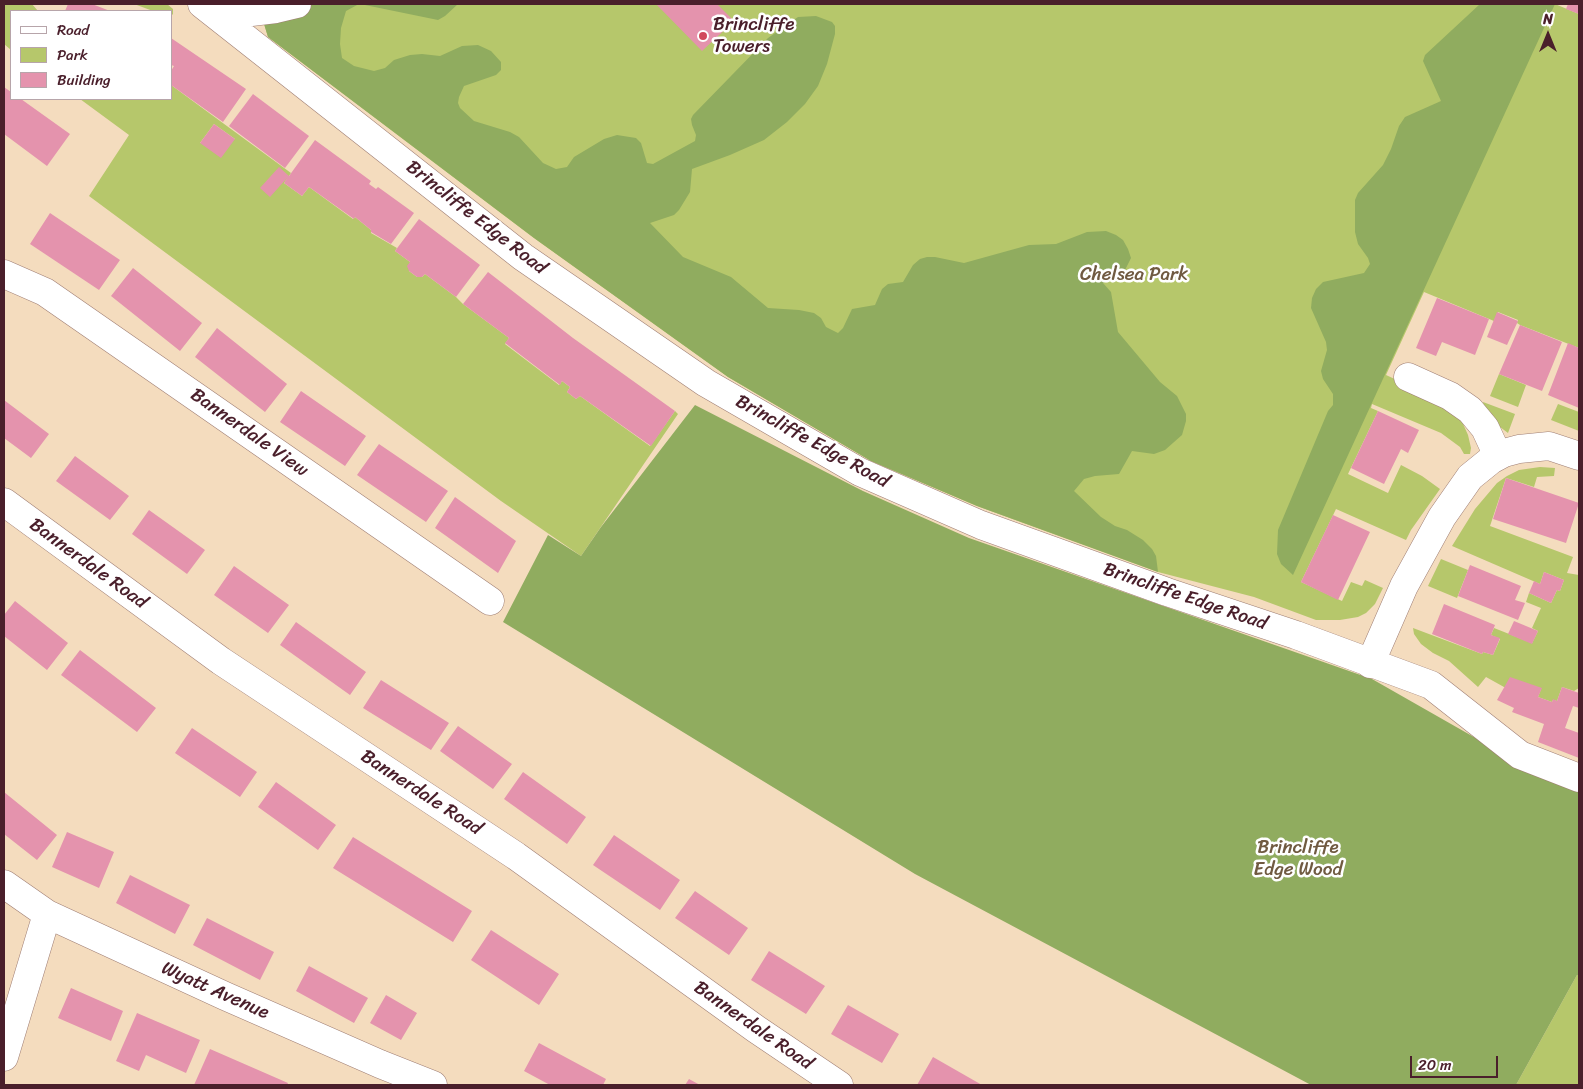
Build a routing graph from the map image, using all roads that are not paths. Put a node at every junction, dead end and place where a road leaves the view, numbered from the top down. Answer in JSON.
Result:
{"nodes":[{"id":1,"x":297,"y":4,"type":"edge"},
{"id":2,"x":210,"y":10,"type":"edge"},
{"id":3,"x":4,"y":274,"type":"edge"},
{"id":4,"x":1408,"y":377,"type":"dead end"},
{"id":5,"x":1498,"y":456,"type":"junction"},
{"id":6,"x":1579,"y":456,"type":"edge"},
{"id":7,"x":4,"y":502,"type":"edge"},
{"id":8,"x":490,"y":601,"type":"dead end"},
{"id":9,"x":1370,"y":664,"type":"junction"},
{"id":10,"x":1579,"y":778,"type":"edge"},
{"id":11,"x":4,"y":884,"type":"edge"},
{"id":12,"x":47,"y":914,"type":"junction"},
{"id":13,"x":4,"y":1058,"type":"edge"},
{"id":14,"x":834,"y":1084,"type":"edge"},
{"id":15,"x":433,"y":1085,"type":"edge"}],
"edges":[{"from":1,"to":2,"type":"street"},
{"from":2,"to":9,"type":"street","name":"Brincliffe Edge Road"},
{"from":3,"to":8,"type":"street","name":"Bannerdale View"},
{"from":4,"to":5,"type":"street"},
{"from":5,"to":6,"type":"street"},
{"from":5,"to":9,"type":"street"},
{"from":7,"to":14,"type":"street","name":"Bannerdale Road"},
{"from":9,"to":10,"type":"street","name":"Brincliffe Edge Road"},
{"from":11,"to":12,"type":"street","name":"Wyatt Avenue"},
{"from":12,"to":13,"type":"street"},
{"from":12,"to":15,"type":"street","name":"Wyatt Avenue"}]}
